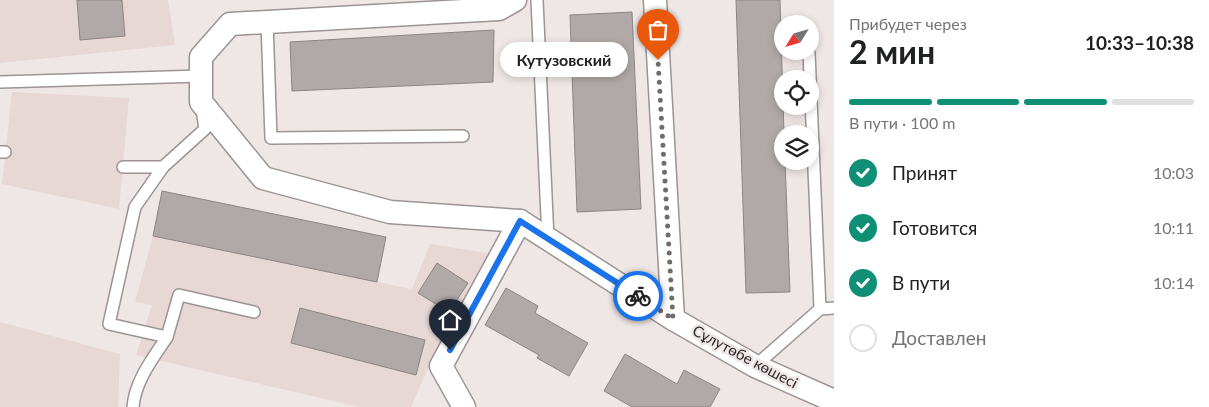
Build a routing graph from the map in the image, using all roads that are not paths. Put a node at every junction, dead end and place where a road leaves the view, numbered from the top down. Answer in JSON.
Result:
{"nodes":[{"id":1,"x":515,"y":0,"type":"edge"},
{"id":2,"x":537,"y":0,"type":"edge"},
{"id":3,"x":655,"y":0,"type":"edge"},
{"id":4,"x":267,"y":22,"type":"junction"},
{"id":5,"x":809,"y":60,"type":"edge"},
{"id":6,"x":201,"y":76,"type":"junction"},
{"id":7,"x":0,"y":82,"type":"edge"},
{"id":8,"x":201,"y":102,"type":"junction"},
{"id":9,"x":463,"y":136,"type":"dead end"},
{"id":10,"x":123,"y":167,"type":"dead end"},
{"id":11,"x":162,"y":167,"type":"junction"},
{"id":12,"x":520,"y":221,"type":"junction"},
{"id":13,"x":548,"y":239,"type":"junction"},
{"id":14,"x":834,"y":308,"type":"edge"},
{"id":15,"x":820,"y":309,"type":"junction"},
{"id":16,"x":254,"y":312,"type":"dead end"},
{"id":17,"x":673,"y":319,"type":"junction"},
{"id":18,"x":167,"y":337,"type":"junction"},
{"id":19,"x":755,"y":366,"type":"junction"},
{"id":20,"x":834,"y":401,"type":"edge"},
{"id":21,"x":133,"y":407,"type":"edge"},
{"id":22,"x":464,"y":407,"type":"edge"}],
"edges":[{"from":1,"to":4,"type":"street"},
{"from":2,"to":13,"type":"lane"},
{"from":3,"to":17,"type":"street"},
{"from":4,"to":6,"type":"street"},
{"from":4,"to":9,"type":"lane"},
{"from":5,"to":15,"type":"lane"},
{"from":6,"to":7,"type":"lane"},
{"from":6,"to":8,"type":"street"},
{"from":8,"to":11,"type":"lane"},
{"from":8,"to":12,"type":"street"},
{"from":10,"to":11,"type":"lane"},
{"from":11,"to":18,"type":"lane"},
{"from":12,"to":13,"type":"street","name":"Сұлутөбе көшесі"},
{"from":12,"to":22,"type":"street"},
{"from":13,"to":17,"type":"street","name":"Сұлутөбе көшесі"},
{"from":14,"to":15,"type":"lane"},
{"from":15,"to":19,"type":"lane"},
{"from":16,"to":18,"type":"lane"},
{"from":17,"to":19,"type":"street","name":"Сұлутөбе көшесі"},
{"from":18,"to":21,"type":"lane"},
{"from":19,"to":20,"type":"street","name":"Сұлутөбе көшесі"}]}
